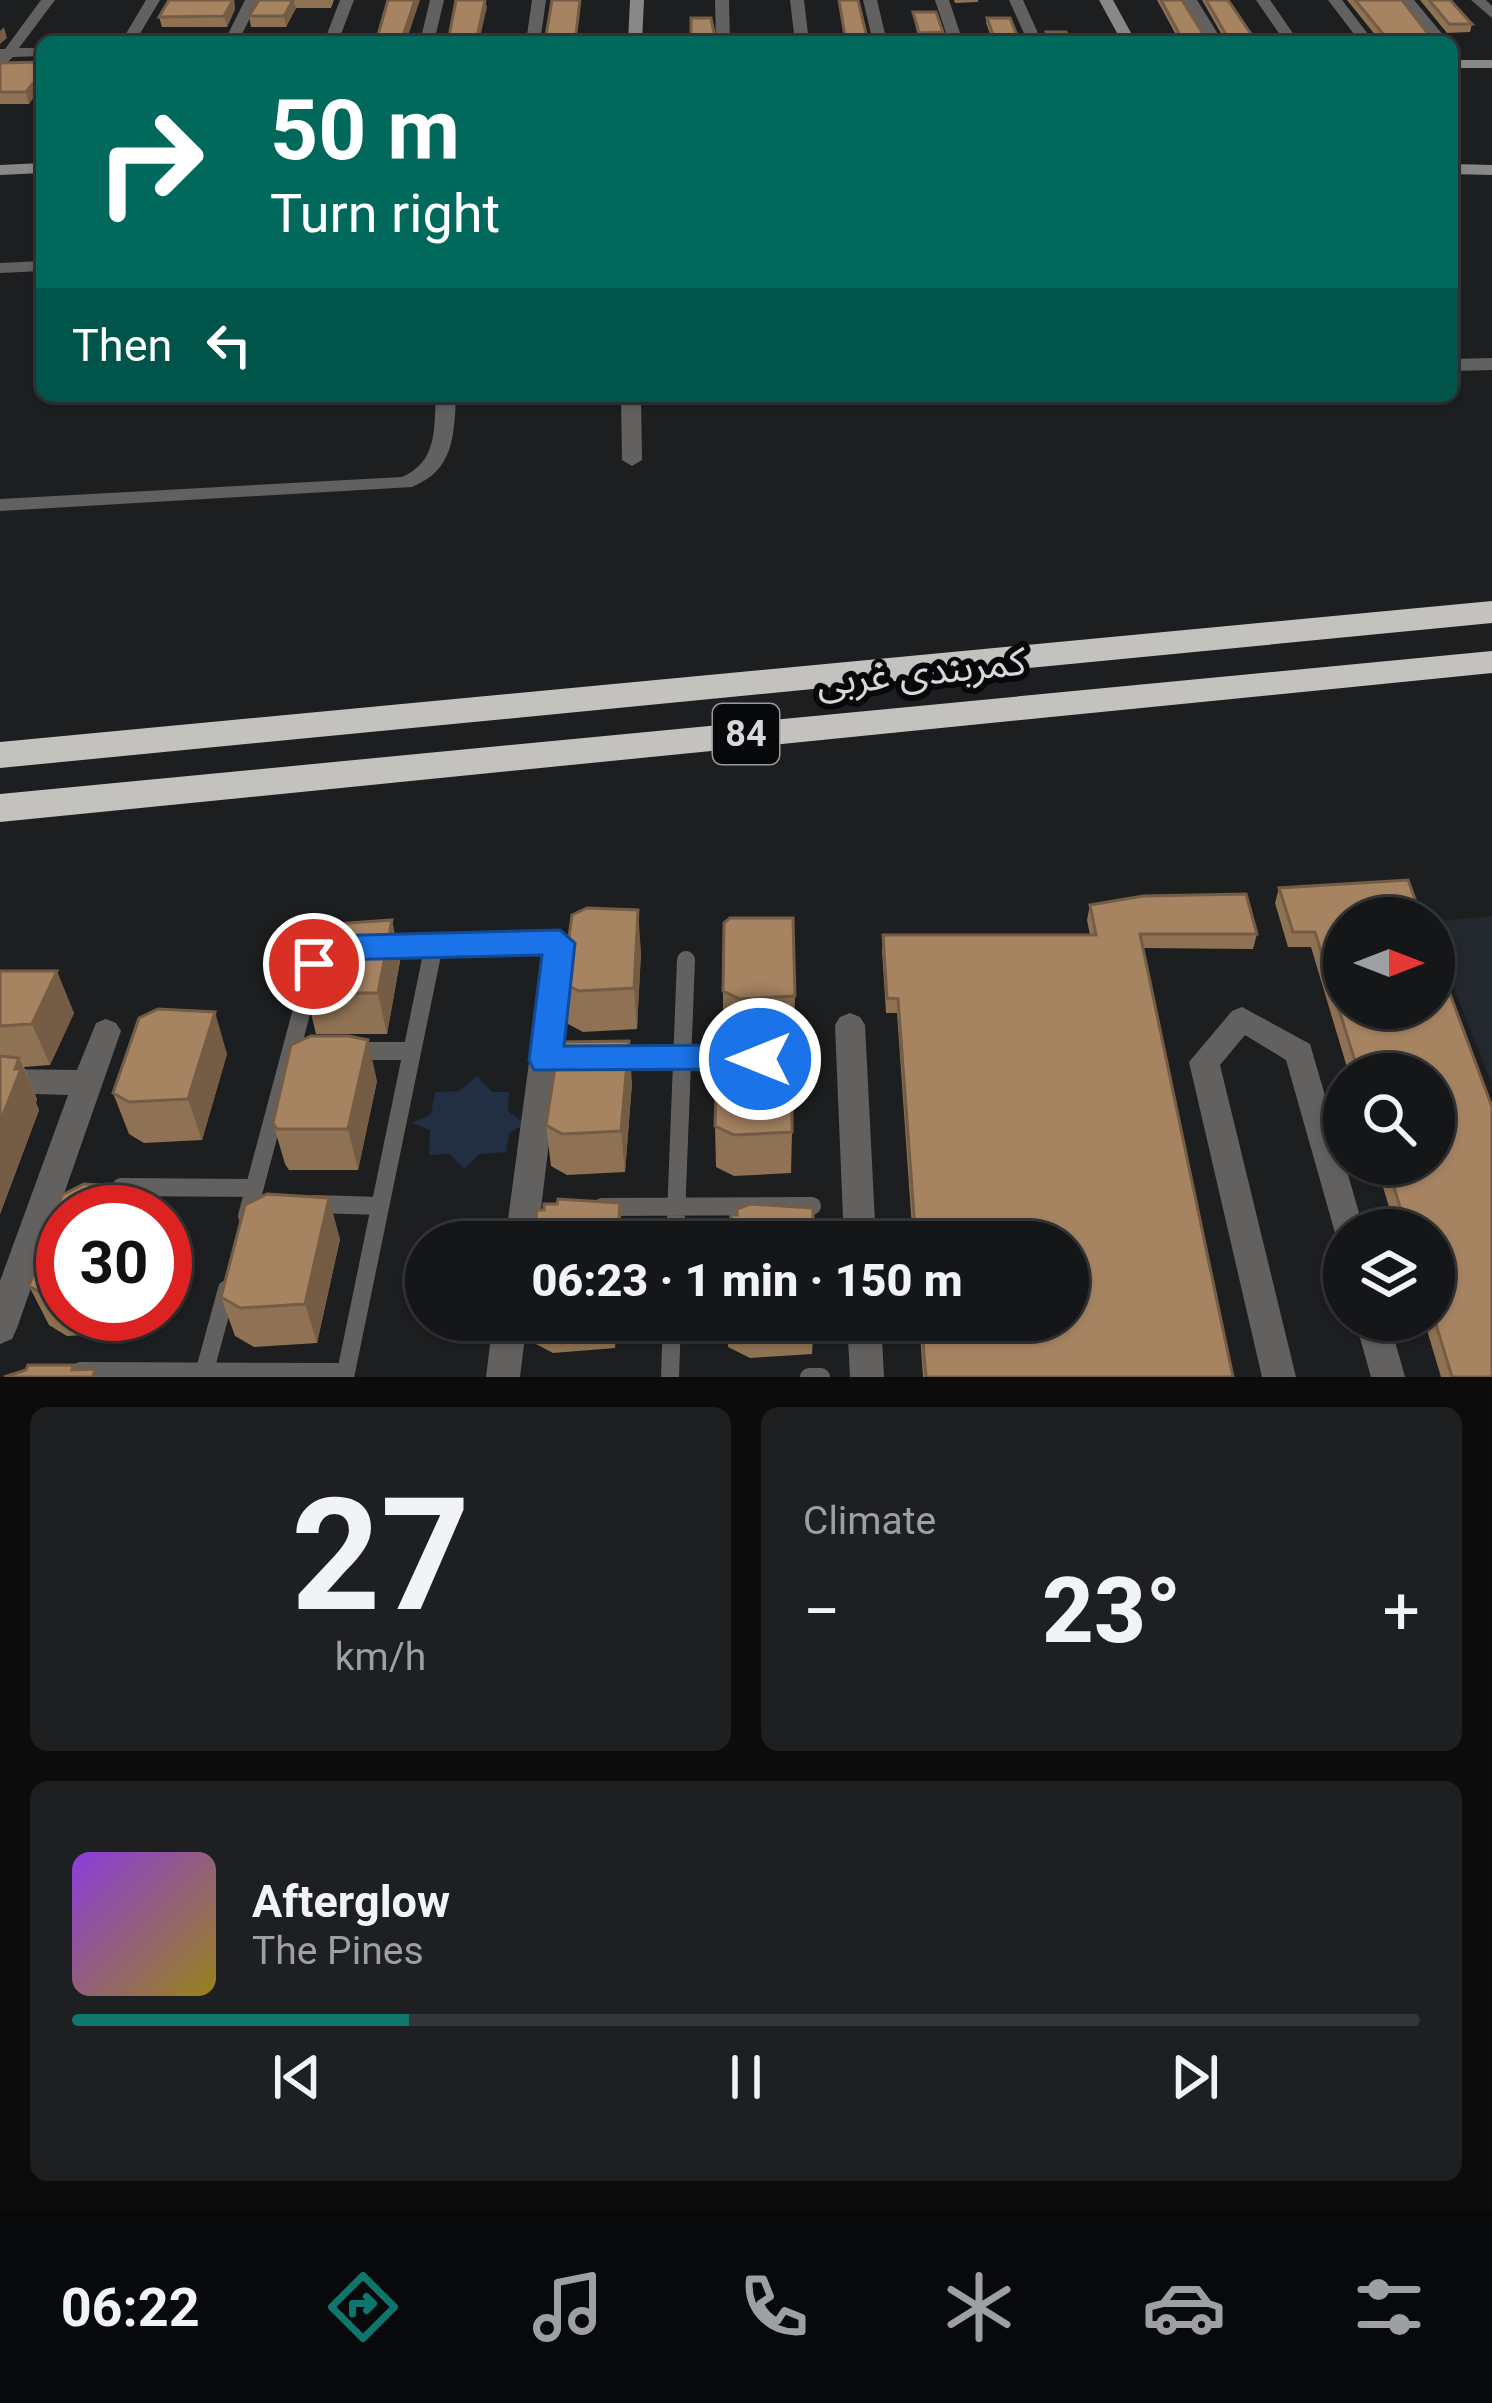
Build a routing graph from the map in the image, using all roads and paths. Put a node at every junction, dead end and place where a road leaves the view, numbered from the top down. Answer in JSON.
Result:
{"nodes":[{"id":1,"x":49,"y":0,"type":"edge"},
{"id":2,"x":153,"y":0,"type":"edge"},
{"id":3,"x":252,"y":0,"type":"edge"},
{"id":4,"x":347,"y":0,"type":"edge"},
{"id":5,"x":437,"y":0,"type":"edge"},
{"id":6,"x":539,"y":0,"type":"edge"},
{"id":7,"x":637,"y":0,"type":"edge"},
{"id":8,"x":722,"y":0,"type":"edge"},
{"id":9,"x":796,"y":0,"type":"edge"},
{"id":10,"x":870,"y":0,"type":"edge"},
{"id":11,"x":942,"y":0,"type":"edge"},
{"id":12,"x":1016,"y":0,"type":"edge"},
{"id":13,"x":1092,"y":0,"type":"edge"},
{"id":14,"x":1106,"y":0,"type":"edge"},
{"id":15,"x":1190,"y":0,"type":"edge"},
{"id":16,"x":1263,"y":0,"type":"edge"},
{"id":17,"x":1335,"y":0,"type":"edge"},
{"id":18,"x":1407,"y":0,"type":"edge"},
{"id":19,"x":1478,"y":0,"type":"edge"},
{"id":20,"x":1492,"y":14,"type":"edge"},
{"id":21,"x":132,"y":36,"type":"edge"},
{"id":22,"x":234,"y":36,"type":"edge"},
{"id":23,"x":334,"y":36,"type":"edge"},
{"id":24,"x":428,"y":36,"type":"edge"},
{"id":25,"x":534,"y":36,"type":"edge"},
{"id":26,"x":635,"y":36,"type":"edge"},
{"id":27,"x":723,"y":36,"type":"edge"},
{"id":28,"x":801,"y":36,"type":"edge"},
{"id":29,"x":879,"y":36,"type":"edge"},
{"id":30,"x":954,"y":36,"type":"edge"},
{"id":31,"x":1032,"y":36,"type":"edge"},
{"id":32,"x":1110,"y":36,"type":"edge"},
{"id":33,"x":1126,"y":36,"type":"edge"},
{"id":34,"x":1212,"y":36,"type":"edge"},
{"id":35,"x":1288,"y":36,"type":"edge"},
{"id":36,"x":1362,"y":36,"type":"edge"},
{"id":37,"x":1437,"y":36,"type":"edge"},
{"id":38,"x":36,"y":53,"type":"edge"},
{"id":39,"x":3,"y":57,"type":"edge"},
{"id":40,"x":1458,"y":61,"type":"edge"},
{"id":41,"x":1492,"y":64,"type":"edge"},
{"id":42,"x":36,"y":153,"type":"edge"},
{"id":43,"x":0,"y":154,"type":"edge"},
{"id":44,"x":1458,"y":158,"type":"edge"},
{"id":45,"x":1492,"y":158,"type":"edge"},
{"id":46,"x":36,"y":168,"type":"edge"},
{"id":47,"x":1458,"y":169,"type":"edge"},
{"id":48,"x":0,"y":170,"type":"edge"},
{"id":49,"x":1492,"y":170,"type":"edge"},
{"id":50,"x":36,"y":266,"type":"edge"},
{"id":51,"x":0,"y":268,"type":"edge"},
{"id":52,"x":1492,"y":364,"type":"edge"},
{"id":53,"x":1458,"y":365,"type":"edge"},
{"id":54,"x":446,"y":402,"type":"edge"},
{"id":55,"x":631,"y":402,"type":"edge"},
{"id":56,"x":632,"y":460,"type":"dead end"},
{"id":57,"x":0,"y":506,"type":"edge"},
{"id":58,"x":1492,"y":612,"type":"edge"},
{"id":59,"x":1492,"y":662,"type":"edge"},
{"id":60,"x":0,"y":755,"type":"edge"},
{"id":61,"x":0,"y":808,"type":"edge"},
{"id":62,"x":560,"y":943,"type":"joint"},
{"id":63,"x":434,"y":945,"type":"junction"},
{"id":64,"x":369,"y":947,"type":"edge"},
{"id":65,"x":686,"y":960,"type":"dead end"},
{"id":66,"x":314,"y":964,"type":"edge"},
{"id":67,"x":850,"y":1025,"type":"dead end"},
{"id":68,"x":106,"y":1031,"type":"dead end"},
{"id":69,"x":331,"y":1051,"type":"edge"},
{"id":70,"x":412,"y":1051,"type":"junction"},
{"id":71,"x":683,"y":1059,"type":"junction"},
{"id":72,"x":592,"y":1060,"type":"edge"},
{"id":73,"x":799,"y":1060,"type":"dead end"},
{"id":74,"x":0,"y":1081,"type":"edge"},
{"id":75,"x":88,"y":1083,"type":"junction"},
{"id":76,"x":192,"y":1192,"type":"edge"},
{"id":77,"x":252,"y":1195,"type":"junction"},
{"id":78,"x":272,"y":1203,"type":"edge"},
{"id":79,"x":293,"y":1204,"type":"edge"},
{"id":80,"x":380,"y":1206,"type":"junction"},
{"id":81,"x":812,"y":1206,"type":"edge"},
{"id":82,"x":590,"y":1207,"type":"edge"},
{"id":83,"x":677,"y":1208,"type":"junction"},
{"id":84,"x":1342,"y":1209,"type":"edge"},
{"id":85,"x":529,"y":1221,"type":"edge"},
{"id":86,"x":676,"y":1221,"type":"edge"},
{"id":87,"x":859,"y":1221,"type":"edge"},
{"id":88,"x":239,"y":1245,"type":"edge"},
{"id":89,"x":14,"y":1248,"type":"edge"},
{"id":90,"x":233,"y":1266,"type":"edge"},
{"id":91,"x":0,"y":1328,"type":"edge"},
{"id":92,"x":508,"y":1341,"type":"edge"},
{"id":93,"x":671,"y":1341,"type":"edge"},
{"id":94,"x":865,"y":1341,"type":"edge"},
{"id":95,"x":1378,"y":1341,"type":"edge"},
{"id":96,"x":55,"y":1371,"type":"edge"},
{"id":97,"x":204,"y":1374,"type":"edge"},
{"id":98,"x":345,"y":1375,"type":"edge"},
{"id":99,"x":503,"y":1377,"type":"edge"},
{"id":100,"x":670,"y":1377,"type":"edge"},
{"id":101,"x":809,"y":1377,"type":"edge"},
{"id":102,"x":821,"y":1377,"type":"edge"},
{"id":103,"x":867,"y":1377,"type":"edge"},
{"id":104,"x":1279,"y":1377,"type":"edge"},
{"id":105,"x":1388,"y":1377,"type":"edge"}],
"edges":[{"from":1,"to":39,"type":"street"},
{"from":2,"to":21,"type":"street"},
{"from":3,"to":22,"type":"street"},
{"from":4,"to":23,"type":"street"},
{"from":5,"to":24,"type":"street"},
{"from":6,"to":25,"type":"street"},
{"from":7,"to":26,"type":"street"},
{"from":8,"to":27,"type":"street"},
{"from":9,"to":28,"type":"street"},
{"from":10,"to":29,"type":"street"},
{"from":11,"to":30,"type":"street"},
{"from":12,"to":31,"type":"street"},
{"from":13,"to":32,"type":"street"},
{"from":14,"to":33,"type":"street"},
{"from":15,"to":34,"type":"street"},
{"from":16,"to":35,"type":"street"},
{"from":17,"to":36,"type":"street"},
{"from":18,"to":37,"type":"street"},
{"from":19,"to":20,"type":"street"},
{"from":38,"to":39,"type":"street"},
{"from":40,"to":41,"type":"street"},
{"from":42,"to":43,"type":"street"},
{"from":44,"to":45,"type":"street"},
{"from":46,"to":48,"type":"street"},
{"from":47,"to":49,"type":"street"},
{"from":50,"to":51,"type":"street"},
{"from":52,"to":53,"type":"street"},
{"from":54,"to":57,"type":"street"},
{"from":55,"to":56,"type":"street"},
{"from":58,"to":60,"type":"highway","name":"کمربندی غربی","number":"84"},
{"from":59,"to":61,"type":"highway","name":"کمربندی غربی","number":"84"},
{"from":62,"to":63,"type":"lane"},
{"from":62,"to":85,"type":"street"},
{"from":63,"to":64,"type":"lane"},
{"from":63,"to":70,"type":"lane"},
{"from":65,"to":71,"type":"lane"},
{"from":66,"to":77,"type":"lane"},
{"from":67,"to":87,"type":"street"},
{"from":68,"to":75,"type":"street"},
{"from":69,"to":70,"type":"lane"},
{"from":70,"to":80,"type":"lane"},
{"from":71,"to":72,"type":"lane"},
{"from":71,"to":73,"type":"street"},
{"from":71,"to":83,"type":"lane"},
{"from":74,"to":75,"type":"street"},
{"from":75,"to":89,"type":"street"},
{"from":76,"to":77,"type":"lane"},
{"from":77,"to":78,"type":"lane"},
{"from":77,"to":88,"type":"lane"},
{"from":79,"to":80,"type":"lane"},
{"from":80,"to":98,"type":"lane"},
{"from":81,"to":83,"type":"lane"},
{"from":82,"to":83,"type":"lane"},
{"from":83,"to":86,"type":"lane"},
{"from":84,"to":104,"type":"street"},
{"from":89,"to":91,"type":"street"},
{"from":90,"to":97,"type":"lane"},
{"from":92,"to":99,"type":"street"},
{"from":93,"to":100,"type":"lane"},
{"from":94,"to":103,"type":"street"},
{"from":95,"to":105,"type":"street"},
{"from":96,"to":97,"type":"lane"},
{"from":97,"to":98,"type":"lane"},
{"from":101,"to":102,"type":"lane"}]}
